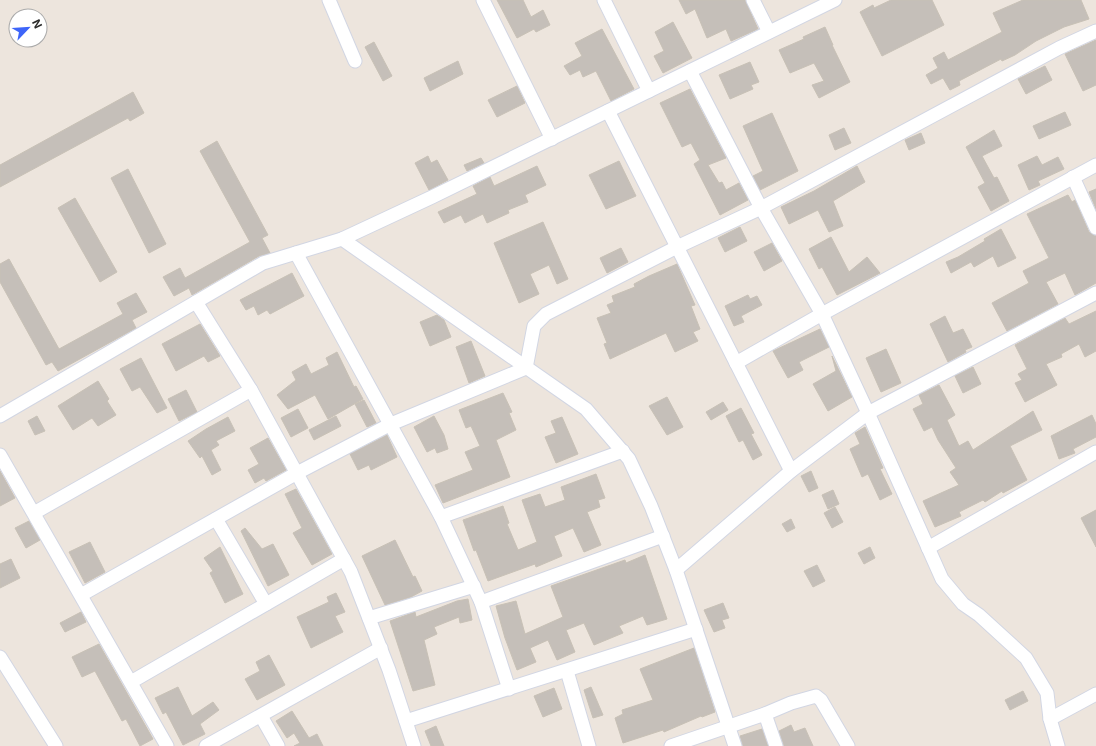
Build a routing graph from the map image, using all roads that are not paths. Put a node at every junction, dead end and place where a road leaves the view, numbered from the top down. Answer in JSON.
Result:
{"nodes":[{"id":1,"x":329,"y":0,"type":"edge"},
{"id":2,"x":483,"y":0,"type":"edge"},
{"id":3,"x":604,"y":0,"type":"edge"},
{"id":4,"x":754,"y":0,"type":"edge"},
{"id":5,"x":835,"y":0,"type":"edge"},
{"id":6,"x":1096,"y":31,"type":"edge"},
{"id":7,"x":769,"y":32,"type":"junction"},
{"id":8,"x":355,"y":61,"type":"dead end"},
{"id":9,"x":690,"y":71,"type":"junction"},
{"id":10,"x":649,"y":91,"type":"junction"},
{"id":11,"x":608,"y":111,"type":"junction"},
{"id":12,"x":552,"y":139,"type":"junction"},
{"id":13,"x":1096,"y":165,"type":"edge"},
{"id":14,"x":1073,"y":177,"type":"junction"},
{"id":15,"x":761,"y":208,"type":"junction"},
{"id":16,"x":1096,"y":228,"type":"edge"},
{"id":17,"x":342,"y":239,"type":"junction"},
{"id":18,"x":677,"y":247,"type":"junction"},
{"id":19,"x":296,"y":253,"type":"junction"},
{"id":20,"x":1096,"y":293,"type":"edge"},
{"id":21,"x":196,"y":302,"type":"junction"},
{"id":22,"x":822,"y":314,"type":"junction"},
{"id":23,"x":736,"y":363,"type":"junction"},
{"id":24,"x":526,"y":368,"type":"junction"},
{"id":25,"x":251,"y":390,"type":"junction"},
{"id":26,"x":868,"y":413,"type":"junction"},
{"id":27,"x":0,"y":416,"type":"edge"},
{"id":28,"x":391,"y":424,"type":"junction"},
{"id":29,"x":623,"y":451,"type":"junction"},
{"id":30,"x":1096,"y":452,"type":"edge"},
{"id":31,"x":0,"y":455,"type":"edge"},
{"id":32,"x":791,"y":471,"type":"junction"},
{"id":33,"x":297,"y":473,"type":"junction"},
{"id":34,"x":34,"y":513,"type":"junction"},
{"id":35,"x":440,"y":517,"type":"junction"},
{"id":36,"x":216,"y":519,"type":"junction"},
{"id":37,"x":663,"y":536,"type":"junction"},
{"id":38,"x":928,"y":548,"type":"junction"},
{"id":39,"x":344,"y":559,"type":"junction"},
{"id":40,"x":676,"y":570,"type":"junction"},
{"id":41,"x":474,"y":586,"type":"junction"},
{"id":42,"x":81,"y":595,"type":"junction"},
{"id":43,"x":481,"y":602,"type":"junction"},
{"id":44,"x":266,"y":604,"type":"junction"},
{"id":45,"x":369,"y":618,"type":"junction"},
{"id":46,"x":696,"y":629,"type":"junction"},
{"id":47,"x":381,"y":648,"type":"junction"},
{"id":48,"x":0,"y":657,"type":"edge"},
{"id":49,"x":567,"y":671,"type":"junction"},
{"id":50,"x":131,"y":682,"type":"junction"},
{"id":51,"x":509,"y":689,"type":"junction"},
{"id":52,"x":1096,"y":694,"type":"edge"},
{"id":53,"x":765,"y":714,"type":"junction"},
{"id":54,"x":261,"y":716,"type":"junction"},
{"id":55,"x":1050,"y":719,"type":"junction"},
{"id":56,"x":406,"y":721,"type":"junction"},
{"id":57,"x":729,"y":727,"type":"junction"},
{"id":58,"x":684,"y":744,"type":"edge"},
{"id":59,"x":56,"y":746,"type":"edge"},
{"id":60,"x":167,"y":746,"type":"edge"},
{"id":61,"x":206,"y":746,"type":"edge"},
{"id":62,"x":278,"y":746,"type":"edge"},
{"id":63,"x":414,"y":746,"type":"edge"},
{"id":64,"x":589,"y":746,"type":"edge"},
{"id":65,"x":671,"y":746,"type":"edge"},
{"id":66,"x":735,"y":746,"type":"edge"},
{"id":67,"x":776,"y":746,"type":"edge"},
{"id":68,"x":848,"y":746,"type":"edge"},
{"id":69,"x":1058,"y":746,"type":"edge"}],
"edges":[{"from":1,"to":8,"type":"street"},
{"from":2,"to":12,"type":"street"},
{"from":3,"to":10,"type":"street"},
{"from":4,"to":7,"type":"street"},
{"from":5,"to":7,"type":"street"},
{"from":6,"to":15,"type":"street"},
{"from":7,"to":9,"type":"street"},
{"from":9,"to":10,"type":"street"},
{"from":9,"to":15,"type":"street"},
{"from":10,"to":11,"type":"street"},
{"from":11,"to":12,"type":"street"},
{"from":11,"to":18,"type":"street"},
{"from":12,"to":17,"type":"street"},
{"from":13,"to":14,"type":"street"},
{"from":14,"to":16,"type":"street"},
{"from":14,"to":22,"type":"street"},
{"from":15,"to":18,"type":"street"},
{"from":15,"to":22,"type":"street"},
{"from":17,"to":19,"type":"street"},
{"from":17,"to":24,"type":"street"},
{"from":18,"to":23,"type":"street"},
{"from":18,"to":24,"type":"street"},
{"from":19,"to":21,"type":"street"},
{"from":19,"to":28,"type":"street"},
{"from":20,"to":26,"type":"street"},
{"from":21,"to":25,"type":"street"},
{"from":21,"to":27,"type":"street"},
{"from":22,"to":23,"type":"street"},
{"from":22,"to":26,"type":"street"},
{"from":23,"to":32,"type":"street"},
{"from":24,"to":28,"type":"street"},
{"from":24,"to":29,"type":"street"},
{"from":25,"to":33,"type":"street"},
{"from":25,"to":34,"type":"street"},
{"from":26,"to":32,"type":"street"},
{"from":26,"to":38,"type":"street"},
{"from":28,"to":33,"type":"street"},
{"from":28,"to":35,"type":"street"},
{"from":29,"to":35,"type":"street"},
{"from":29,"to":37,"type":"street"},
{"from":30,"to":38,"type":"street"},
{"from":31,"to":34,"type":"street"},
{"from":32,"to":40,"type":"street"},
{"from":33,"to":36,"type":"street"},
{"from":33,"to":39,"type":"street"},
{"from":34,"to":42,"type":"street"},
{"from":35,"to":41,"type":"street"},
{"from":36,"to":42,"type":"street"},
{"from":36,"to":44,"type":"street"},
{"from":37,"to":40,"type":"street"},
{"from":37,"to":43,"type":"street"},
{"from":38,"to":55,"type":"street"},
{"from":39,"to":44,"type":"street"},
{"from":39,"to":45,"type":"street"},
{"from":40,"to":46,"type":"street"},
{"from":41,"to":43,"type":"street"},
{"from":41,"to":45,"type":"street"},
{"from":42,"to":50,"type":"street"},
{"from":43,"to":51,"type":"street"},
{"from":44,"to":50,"type":"street"},
{"from":45,"to":47,"type":"street"},
{"from":46,"to":49,"type":"street"},
{"from":46,"to":57,"type":"street"},
{"from":47,"to":54,"type":"street"},
{"from":47,"to":56,"type":"street"},
{"from":48,"to":59,"type":"street"},
{"from":49,"to":51,"type":"street"},
{"from":49,"to":64,"type":"street"},
{"from":50,"to":60,"type":"street"},
{"from":51,"to":56,"type":"street"},
{"from":52,"to":55,"type":"street"},
{"from":53,"to":57,"type":"street"},
{"from":53,"to":67,"type":"street"},
{"from":53,"to":68,"type":"street"},
{"from":54,"to":61,"type":"street"},
{"from":54,"to":62,"type":"street"},
{"from":55,"to":69,"type":"street"},
{"from":56,"to":63,"type":"street"},
{"from":57,"to":58,"type":"street"},
{"from":57,"to":66,"type":"street"},
{"from":58,"to":65,"type":"street"}]}
